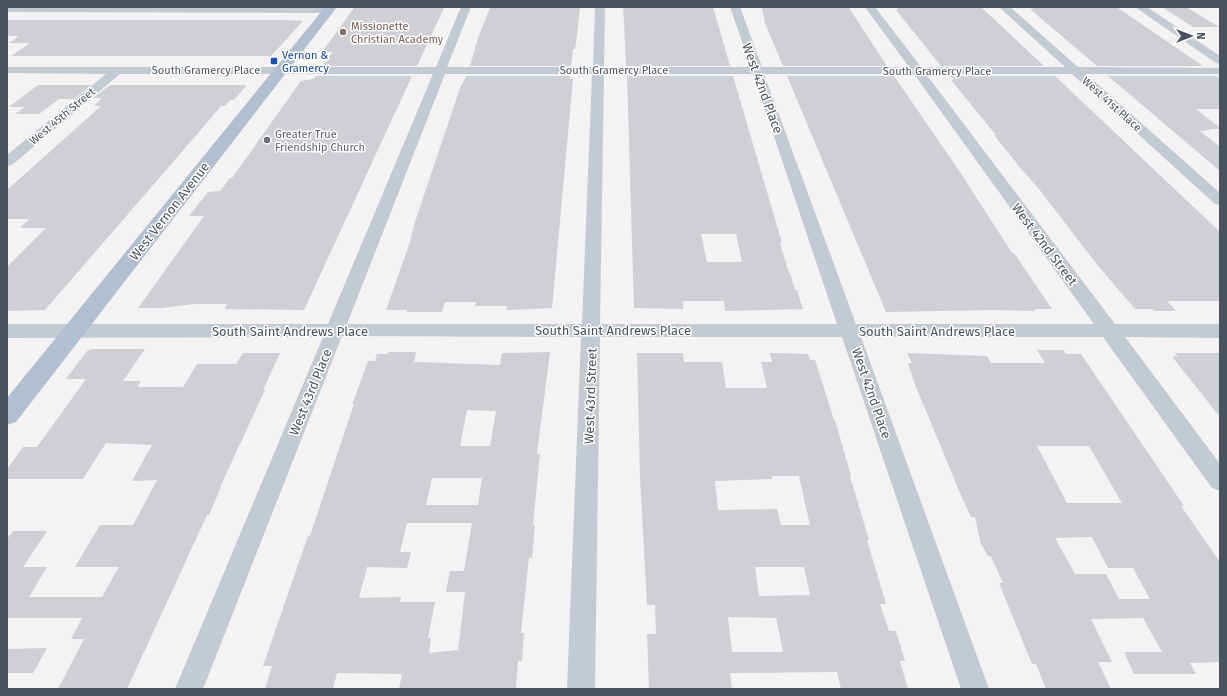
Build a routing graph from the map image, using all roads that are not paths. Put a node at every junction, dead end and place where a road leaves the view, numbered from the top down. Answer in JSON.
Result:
{"nodes":[{"id":1,"x":466,"y":7,"type":"edge"},
{"id":2,"x":600,"y":7,"type":"edge"},
{"id":3,"x":734,"y":7,"type":"edge"},
{"id":4,"x":870,"y":7,"type":"edge"},
{"id":5,"x":1004,"y":7,"type":"edge"},
{"id":6,"x":1140,"y":7,"type":"edge"},
{"id":7,"x":330,"y":8,"type":"edge"},
{"id":8,"x":7,"y":9,"type":"edge"},
{"id":9,"x":1220,"y":61,"type":"edge"},
{"id":10,"x":7,"y":70,"type":"edge"},
{"id":11,"x":117,"y":70,"type":"junction"},
{"id":12,"x":281,"y":70,"type":"junction"},
{"id":13,"x":441,"y":70,"type":"junction"},
{"id":14,"x":598,"y":70,"type":"junction"},
{"id":15,"x":756,"y":70,"type":"junction"},
{"id":16,"x":916,"y":70,"type":"junction"},
{"id":17,"x":1075,"y":71,"type":"junction"},
{"id":18,"x":1220,"y":71,"type":"edge"},
{"id":19,"x":7,"y":162,"type":"edge"},
{"id":20,"x":1220,"y":201,"type":"edge"},
{"id":21,"x":335,"y":330,"type":"junction"},
{"id":22,"x":592,"y":330,"type":"junction"},
{"id":23,"x":7,"y":331,"type":"edge"},
{"id":24,"x":73,"y":331,"type":"junction"},
{"id":25,"x":850,"y":331,"type":"junction"},
{"id":26,"x":1109,"y":331,"type":"junction"},
{"id":27,"x":1220,"y":331,"type":"edge"},
{"id":28,"x":7,"y":415,"type":"edge"},
{"id":29,"x":1220,"y":481,"type":"edge"},
{"id":30,"x":189,"y":689,"type":"edge"},
{"id":31,"x":581,"y":689,"type":"edge"},
{"id":32,"x":975,"y":689,"type":"edge"}],
"edges":[{"from":1,"to":13,"type":"street","name":"West 43rd Place"},
{"from":2,"to":14,"type":"street","name":"West 43rd Street"},
{"from":3,"to":15,"type":"street","name":"West 42nd Place"},
{"from":4,"to":16,"type":"street","name":"West 42nd Street"},
{"from":5,"to":17,"type":"street","name":"West 41st Place"},
{"from":6,"to":9,"type":"street"},
{"from":7,"to":8,"type":"street"},
{"from":7,"to":12,"type":"main road","name":"West Vernon Avenue"},
{"from":10,"to":11,"type":"street","name":"South Gramercy Place"},
{"from":11,"to":12,"type":"street","name":"South Gramercy Place"},
{"from":11,"to":19,"type":"street","name":"West 45th Street"},
{"from":12,"to":13,"type":"street","name":"South Gramercy Place"},
{"from":12,"to":24,"type":"main road","name":"West Vernon Avenue"},
{"from":13,"to":14,"type":"street","name":"South Gramercy Place"},
{"from":13,"to":21,"type":"street","name":"West 43rd Place"},
{"from":14,"to":15,"type":"street","name":"South Gramercy Place"},
{"from":14,"to":22,"type":"street","name":"West 43rd Street"},
{"from":15,"to":16,"type":"street","name":"South Gramercy Place"},
{"from":15,"to":25,"type":"street","name":"West 42nd Place"},
{"from":16,"to":17,"type":"street","name":"South Gramercy Place"},
{"from":16,"to":26,"type":"street","name":"West 42nd Street"},
{"from":17,"to":18,"type":"street","name":"South Gramercy Place"},
{"from":17,"to":20,"type":"street","name":"West 41st Place"},
{"from":21,"to":22,"type":"street","name":"South Saint Andrews Place"},
{"from":21,"to":24,"type":"street","name":"South Saint Andrews Place"},
{"from":21,"to":30,"type":"street","name":"West 43rd Place"},
{"from":22,"to":25,"type":"street","name":"South Saint Andrews Place"},
{"from":22,"to":31,"type":"street","name":"West 43rd Street"},
{"from":23,"to":24,"type":"street","name":"South Saint Andrews Place"},
{"from":24,"to":28,"type":"main road","name":"West Vernon Avenue"},
{"from":25,"to":26,"type":"street","name":"South Saint Andrews Place"},
{"from":25,"to":32,"type":"street","name":"West 42nd Place"},
{"from":26,"to":27,"type":"street","name":"South Saint Andrews Place"},
{"from":26,"to":29,"type":"street","name":"West 42nd Street"}]}
